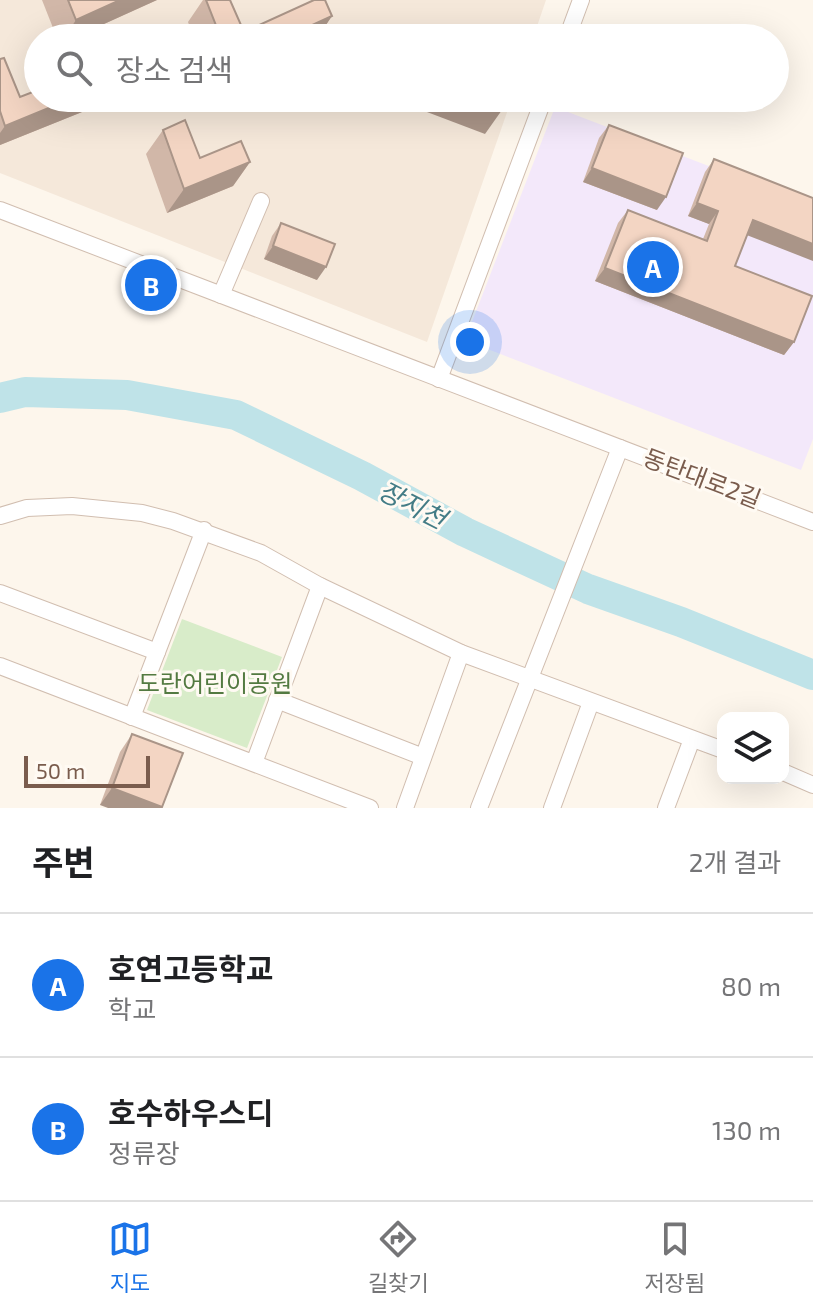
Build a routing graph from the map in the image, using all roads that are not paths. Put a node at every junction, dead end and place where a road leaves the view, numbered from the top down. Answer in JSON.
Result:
{"nodes":[{"id":1,"x":581,"y":0,"type":"edge"},
{"id":2,"x":572,"y":24,"type":"edge"},
{"id":3,"x":539,"y":112,"type":"edge"},
{"id":4,"x":261,"y":201,"type":"dead end"},
{"id":5,"x":0,"y":210,"type":"edge"},
{"id":6,"x":221,"y":295,"type":"junction"},
{"id":7,"x":439,"y":379,"type":"junction"},
{"id":8,"x":620,"y":448,"type":"junction"},
{"id":9,"x":0,"y":516,"type":"edge"},
{"id":10,"x":813,"y":522,"type":"edge"},
{"id":11,"x":204,"y":530,"type":"junction"},
{"id":12,"x":320,"y":586,"type":"junction"},
{"id":13,"x":0,"y":593,"type":"edge"},
{"id":14,"x":157,"y":652,"type":"junction"},
{"id":15,"x":461,"y":653,"type":"junction"},
{"id":16,"x":0,"y":666,"type":"edge"},
{"id":17,"x":529,"y":680,"type":"junction"},
{"id":18,"x":277,"y":700,"type":"junction"},
{"id":19,"x":591,"y":702,"type":"junction"},
{"id":20,"x":132,"y":717,"type":"junction"},
{"id":21,"x":692,"y":739,"type":"junction"},
{"id":22,"x":717,"y":748,"type":"edge"},
{"id":23,"x":423,"y":757,"type":"junction"},
{"id":24,"x":254,"y":763,"type":"junction"},
{"id":25,"x":789,"y":775,"type":"edge"},
{"id":26,"x":813,"y":785,"type":"edge"},
{"id":27,"x":370,"y":808,"type":"edge"},
{"id":28,"x":405,"y":808,"type":"edge"},
{"id":29,"x":479,"y":808,"type":"edge"},
{"id":30,"x":552,"y":808,"type":"edge"},
{"id":31,"x":666,"y":808,"type":"edge"}],
"edges":[{"from":1,"to":2,"type":"street"},
{"from":3,"to":7,"type":"street"},
{"from":4,"to":6,"type":"street"},
{"from":5,"to":6,"type":"street"},
{"from":6,"to":7,"type":"street"},
{"from":7,"to":8,"type":"street"},
{"from":8,"to":10,"type":"street","name":"동탄대로2길"},
{"from":8,"to":17,"type":"street","name":"동탄대로2길"},
{"from":9,"to":11,"type":"street"},
{"from":11,"to":12,"type":"street"},
{"from":11,"to":14,"type":"street"},
{"from":12,"to":15,"type":"street"},
{"from":12,"to":18,"type":"street"},
{"from":13,"to":14,"type":"street"},
{"from":14,"to":20,"type":"street"},
{"from":15,"to":17,"type":"street"},
{"from":15,"to":23,"type":"street"},
{"from":16,"to":20,"type":"street"},
{"from":17,"to":19,"type":"street"},
{"from":17,"to":29,"type":"street","name":"동탄대로2길"},
{"from":18,"to":23,"type":"street"},
{"from":18,"to":24,"type":"street"},
{"from":19,"to":21,"type":"street"},
{"from":19,"to":30,"type":"street"},
{"from":20,"to":24,"type":"street"},
{"from":21,"to":22,"type":"street"},
{"from":21,"to":31,"type":"street"},
{"from":23,"to":28,"type":"street"},
{"from":24,"to":27,"type":"street"},
{"from":25,"to":26,"type":"street"}]}
